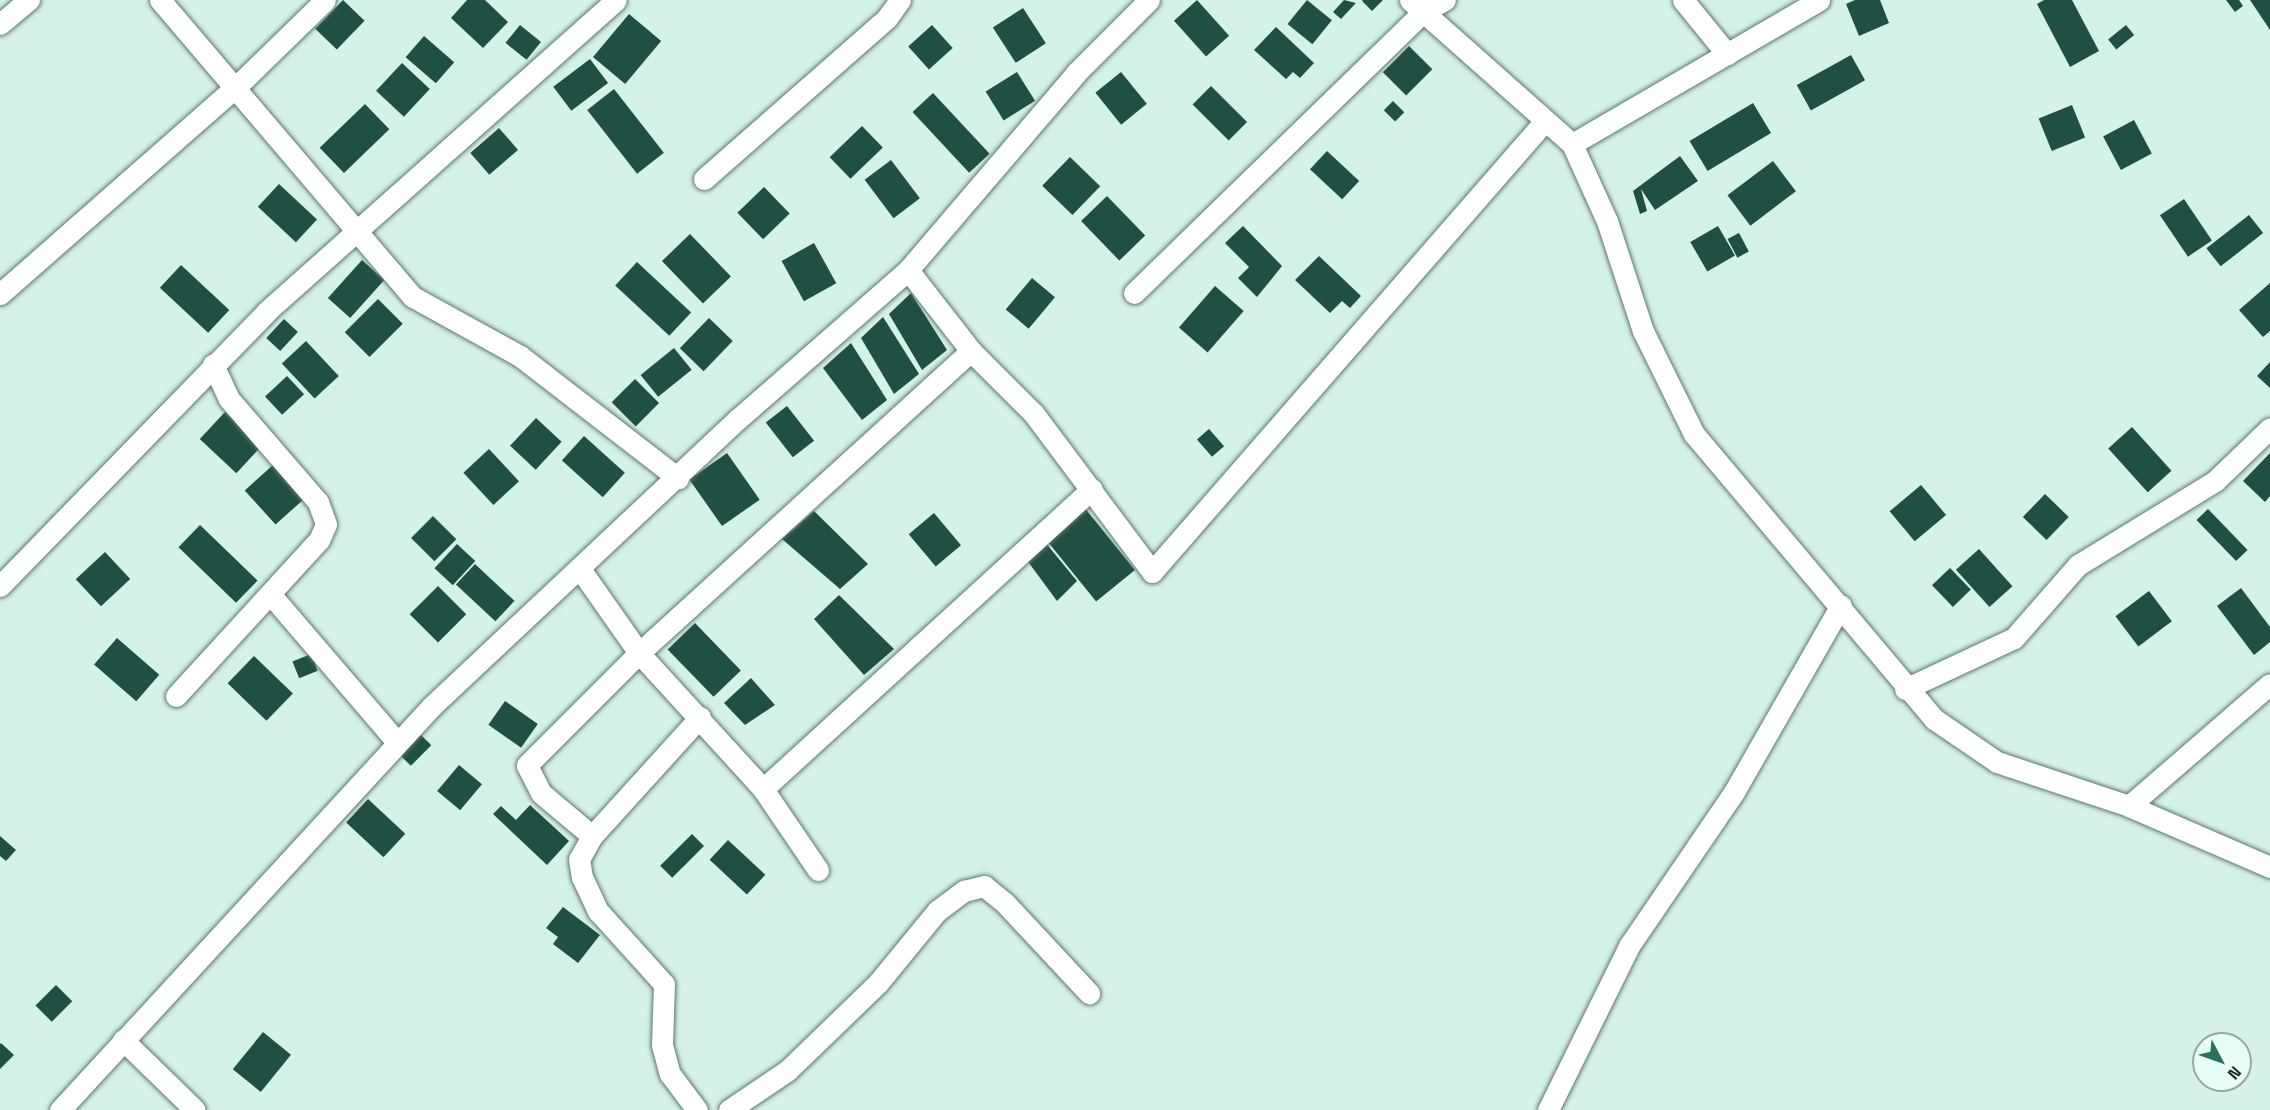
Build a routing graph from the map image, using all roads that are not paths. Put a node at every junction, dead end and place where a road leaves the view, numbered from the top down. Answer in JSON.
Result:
{"nodes":[{"id":1,"x":28,"y":0,"type":"edge"},
{"id":2,"x":160,"y":0,"type":"edge"},
{"id":3,"x":325,"y":0,"type":"edge"},
{"id":4,"x":616,"y":0,"type":"edge"},
{"id":5,"x":900,"y":0,"type":"edge"},
{"id":6,"x":1149,"y":0,"type":"edge"},
{"id":7,"x":1445,"y":0,"type":"edge"},
{"id":8,"x":1683,"y":0,"type":"edge"},
{"id":9,"x":1820,"y":0,"type":"edge"},
{"id":10,"x":1417,"y":6,"type":"edge"},
{"id":11,"x":0,"y":24,"type":"edge"},
{"id":12,"x":1727,"y":54,"type":"junction"},
{"id":13,"x":236,"y":87,"type":"junction"},
{"id":14,"x":1543,"y":123,"type":"junction"},
{"id":15,"x":1572,"y":144,"type":"junction"},
{"id":16,"x":704,"y":179,"type":"dead end"},
{"id":17,"x":356,"y":234,"type":"junction"},
{"id":18,"x":908,"y":270,"type":"junction"},
{"id":19,"x":1134,"y":293,"type":"dead end"},
{"id":20,"x":0,"y":294,"type":"edge"},
{"id":21,"x":971,"y":351,"type":"junction"},
{"id":22,"x":213,"y":365,"type":"junction"},
{"id":23,"x":2270,"y":428,"type":"edge"},
{"id":24,"x":678,"y":478,"type":"junction"},
{"id":25,"x":1091,"y":489,"type":"junction"},
{"id":26,"x":580,"y":569,"type":"junction"},
{"id":27,"x":0,"y":586,"type":"edge"},
{"id":28,"x":271,"y":595,"type":"junction"},
{"id":29,"x":1842,"y":605,"type":"junction"},
{"id":30,"x":639,"y":652,"type":"junction"},
{"id":31,"x":2270,"y":684,"type":"edge"},
{"id":32,"x":1905,"y":689,"type":"junction"},
{"id":33,"x":176,"y":696,"type":"dead end"},
{"id":34,"x":700,"y":717,"type":"junction"},
{"id":35,"x":397,"y":742,"type":"junction"},
{"id":36,"x":763,"y":789,"type":"junction"},
{"id":37,"x":2129,"y":807,"type":"junction"},
{"id":38,"x":592,"y":836,"type":"junction"},
{"id":39,"x":2270,"y":867,"type":"edge"},
{"id":40,"x":818,"y":870,"type":"dead end"},
{"id":41,"x":1089,"y":993,"type":"dead end"},
{"id":42,"x":123,"y":1040,"type":"junction"},
{"id":43,"x":60,"y":1110,"type":"edge"},
{"id":44,"x":195,"y":1110,"type":"edge"},
{"id":45,"x":697,"y":1110,"type":"edge"},
{"id":46,"x":729,"y":1110,"type":"edge"},
{"id":47,"x":1548,"y":1110,"type":"edge"}],
"edges":[{"from":1,"to":11,"type":"street"},
{"from":2,"to":13,"type":"street"},
{"from":3,"to":13,"type":"street"},
{"from":4,"to":17,"type":"street"},
{"from":5,"to":16,"type":"street"},
{"from":6,"to":18,"type":"street"},
{"from":7,"to":10,"type":"street"},
{"from":8,"to":12,"type":"street"},
{"from":9,"to":12,"type":"street"},
{"from":10,"to":14,"type":"street"},
{"from":10,"to":19,"type":"street"},
{"from":12,"to":15,"type":"street"},
{"from":13,"to":17,"type":"street"},
{"from":13,"to":20,"type":"street"},
{"from":14,"to":15,"type":"street"},
{"from":14,"to":25,"type":"street"},
{"from":15,"to":29,"type":"street"},
{"from":17,"to":22,"type":"street"},
{"from":17,"to":24,"type":"street"},
{"from":18,"to":21,"type":"street"},
{"from":18,"to":24,"type":"street"},
{"from":21,"to":25,"type":"street"},
{"from":21,"to":30,"type":"street"},
{"from":22,"to":27,"type":"street"},
{"from":22,"to":28,"type":"street"},
{"from":23,"to":32,"type":"street"},
{"from":24,"to":26,"type":"street"},
{"from":25,"to":36,"type":"street"},
{"from":26,"to":30,"type":"street"},
{"from":26,"to":35,"type":"street"},
{"from":28,"to":33,"type":"street"},
{"from":28,"to":35,"type":"street"},
{"from":29,"to":32,"type":"street"},
{"from":29,"to":47,"type":"street"},
{"from":30,"to":34,"type":"street"},
{"from":30,"to":38,"type":"street"},
{"from":31,"to":37,"type":"street"},
{"from":32,"to":37,"type":"street"},
{"from":34,"to":36,"type":"street"},
{"from":34,"to":38,"type":"street"},
{"from":35,"to":42,"type":"street"},
{"from":36,"to":40,"type":"street"},
{"from":37,"to":39,"type":"street"},
{"from":38,"to":45,"type":"street"},
{"from":41,"to":46,"type":"street"},
{"from":42,"to":43,"type":"street"},
{"from":42,"to":44,"type":"street"}]}
